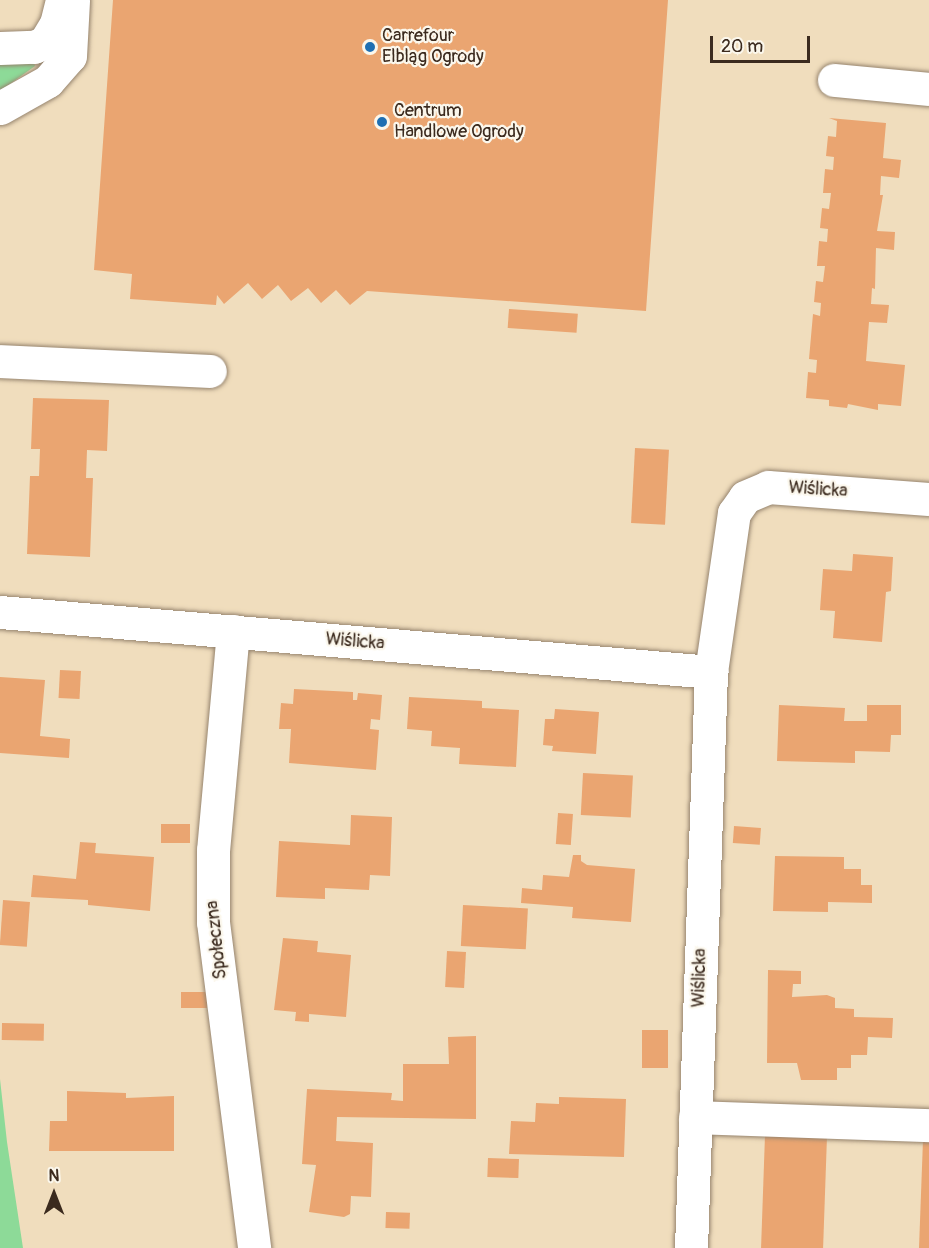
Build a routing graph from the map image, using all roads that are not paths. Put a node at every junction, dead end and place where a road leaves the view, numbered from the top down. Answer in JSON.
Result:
{"nodes":[{"id":1,"x":62,"y":0,"type":"edge"},
{"id":2,"x":73,"y":0,"type":"edge"},
{"id":3,"x":0,"y":48,"type":"edge"},
{"id":4,"x":834,"y":80,"type":"dead end"},
{"id":5,"x":929,"y":89,"type":"edge"},
{"id":6,"x":0,"y":108,"type":"edge"},
{"id":7,"x":0,"y":361,"type":"edge"},
{"id":8,"x":210,"y":371,"type":"dead end"},
{"id":9,"x":929,"y":498,"type":"edge"},
{"id":10,"x":0,"y":612,"type":"edge"},
{"id":11,"x":233,"y":632,"type":"junction"},
{"id":12,"x":711,"y":672,"type":"junction"},
{"id":13,"x":696,"y":1117,"type":"junction"},
{"id":14,"x":929,"y":1125,"type":"edge"},
{"id":15,"x":254,"y":1248,"type":"edge"},
{"id":16,"x":691,"y":1248,"type":"edge"}],
"edges":[{"from":1,"to":3,"type":"street"},
{"from":2,"to":6,"type":"street"},
{"from":4,"to":5,"type":"street"},
{"from":7,"to":8,"type":"street"},
{"from":9,"to":12,"type":"street","name":"Wiślicka"},
{"from":10,"to":11,"type":"street","name":"Wiślicka"},
{"from":11,"to":12,"type":"street","name":"Wiślicka"},
{"from":11,"to":15,"type":"street","name":"Społeczna"},
{"from":12,"to":13,"type":"street","name":"Wiślicka"},
{"from":13,"to":14,"type":"street"},
{"from":13,"to":16,"type":"street","name":"Wiślicka"}]}
